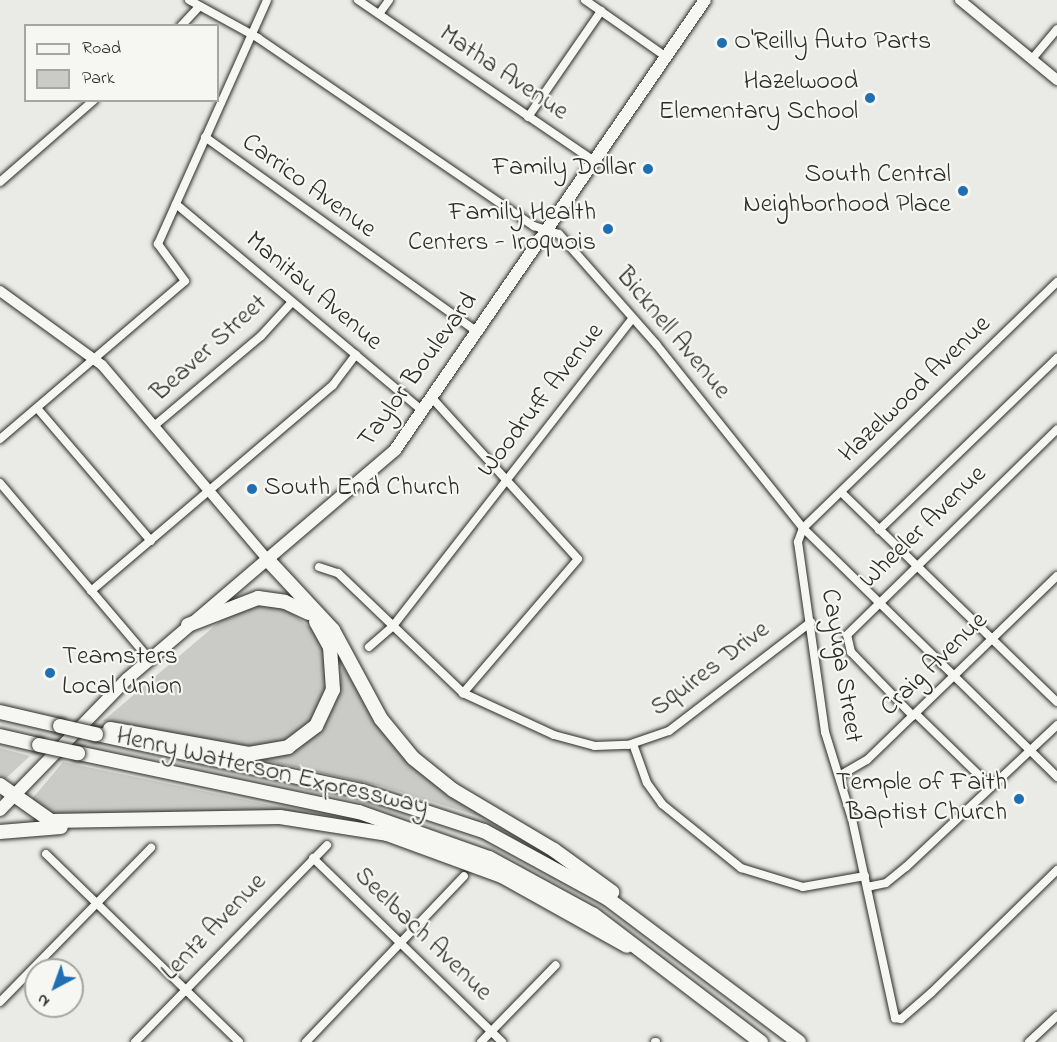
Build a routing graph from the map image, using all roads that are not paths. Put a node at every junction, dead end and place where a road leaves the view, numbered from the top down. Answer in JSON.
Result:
{"nodes":[{"id":1,"x":189,"y":0,"type":"edge"},
{"id":2,"x":267,"y":0,"type":"edge"},
{"id":3,"x":358,"y":0,"type":"edge"},
{"id":4,"x":389,"y":0,"type":"edge"},
{"id":5,"x":585,"y":0,"type":"edge"},
{"id":6,"x":705,"y":0,"type":"edge"},
{"id":7,"x":960,"y":0,"type":"edge"},
{"id":8,"x":199,"y":7,"type":"junction"},
{"id":9,"x":602,"y":11,"type":"junction"},
{"id":10,"x":379,"y":14,"type":"junction"},
{"id":11,"x":183,"y":24,"type":"edge"},
{"id":12,"x":1057,"y":29,"type":"edge"},
{"id":13,"x":252,"y":34,"type":"junction"},
{"id":14,"x":665,"y":56,"type":"junction"},
{"id":15,"x":1032,"y":59,"type":"junction"},
{"id":16,"x":1057,"y":80,"type":"edge"},
{"id":17,"x":92,"y":102,"type":"edge"},
{"id":18,"x":528,"y":117,"type":"junction"},
{"id":19,"x":205,"y":137,"type":"junction"},
{"id":20,"x":594,"y":161,"type":"junction"},
{"id":21,"x":0,"y":182,"type":"edge"},
{"id":22,"x":176,"y":204,"type":"junction"},
{"id":23,"x":547,"y":230,"type":"junction"},
{"id":24,"x":1057,"y":282,"type":"edge"},
{"id":25,"x":0,"y":291,"type":"edge"},
{"id":26,"x":292,"y":302,"type":"junction"},
{"id":27,"x":633,"y":318,"type":"junction"},
{"id":28,"x":476,"y":331,"type":"junction"},
{"id":29,"x":356,"y":356,"type":"junction"},
{"id":30,"x":95,"y":358,"type":"junction"},
{"id":31,"x":1057,"y":358,"type":"edge"},
{"id":32,"x":432,"y":398,"type":"junction"},
{"id":33,"x":37,"y":408,"type":"junction"},
{"id":34,"x":423,"y":411,"type":"junction"},
{"id":35,"x":154,"y":426,"type":"junction"},
{"id":36,"x":1057,"y":429,"type":"edge"},
{"id":37,"x":0,"y":439,"type":"edge"},
{"id":38,"x":508,"y":478,"type":"junction"},
{"id":39,"x":0,"y":483,"type":"edge"},
{"id":40,"x":209,"y":491,"type":"junction"},
{"id":41,"x":841,"y":492,"type":"junction"},
{"id":42,"x":803,"y":528,"type":"junction"},
{"id":43,"x":879,"y":530,"type":"junction"},
{"id":44,"x":151,"y":541,"type":"junction"},
{"id":45,"x":267,"y":559,"type":"junction"},
{"id":46,"x":915,"y":565,"type":"junction"},
{"id":47,"x":320,"y":567,"type":"dead end"},
{"id":48,"x":1057,"y":576,"type":"edge"},
{"id":49,"x":91,"y":591,"type":"junction"},
{"id":50,"x":878,"y":601,"type":"junction"},
{"id":51,"x":309,"y":613,"type":"junction"},
{"id":52,"x":811,"y":622,"type":"junction"},
{"id":53,"x":188,"y":625,"type":"junction"},
{"id":54,"x":393,"y":626,"type":"junction"},
{"id":55,"x":991,"y":639,"type":"junction"},
{"id":56,"x":369,"y":647,"type":"dead end"},
{"id":57,"x":150,"y":659,"type":"junction"},
{"id":58,"x":953,"y":676,"type":"junction"},
{"id":59,"x":463,"y":693,"type":"junction"},
{"id":60,"x":1057,"y":702,"type":"edge"},
{"id":61,"x":0,"y":712,"type":"edge"},
{"id":62,"x":914,"y":715,"type":"junction"},
{"id":63,"x":1057,"y":725,"type":"edge"},
{"id":64,"x":96,"y":734,"type":"junction"},
{"id":65,"x":0,"y":736,"type":"edge"},
{"id":66,"x":633,"y":744,"type":"junction"},
{"id":67,"x":1029,"y":750,"type":"junction"},
{"id":68,"x":839,"y":776,"type":"junction"},
{"id":69,"x":1057,"y":777,"type":"edge"},
{"id":70,"x":0,"y":785,"type":"edge"},
{"id":71,"x":990,"y":786,"type":"junction"},
{"id":72,"x":16,"y":793,"type":"junction"},
{"id":73,"x":0,"y":810,"type":"edge"},
{"id":74,"x":93,"y":823,"type":"junction"},
{"id":75,"x":0,"y":832,"type":"edge"},
{"id":76,"x":327,"y":845,"type":"dead end"},
{"id":77,"x":151,"y":848,"type":"dead end"},
{"id":78,"x":46,"y":854,"type":"dead end"},
{"id":79,"x":313,"y":858,"type":"junction"},
{"id":80,"x":1057,"y":870,"type":"edge"},
{"id":81,"x":464,"y":876,"type":"dead end"},
{"id":82,"x":864,"y":876,"type":"junction"},
{"id":83,"x":867,"y":887,"type":"junction"},
{"id":84,"x":96,"y":902,"type":"junction"},
{"id":85,"x":644,"y":923,"type":"junction"},
{"id":86,"x":404,"y":943,"type":"junction"},
{"id":87,"x":645,"y":953,"type":"junction"},
{"id":88,"x":556,"y":964,"type":"dead end"},
{"id":89,"x":185,"y":989,"type":"junction"},
{"id":90,"x":0,"y":1002,"type":"edge"},
{"id":91,"x":1057,"y":1016,"type":"edge"},
{"id":92,"x":491,"y":1031,"type":"junction"},
{"id":93,"x":135,"y":1042,"type":"edge"},
{"id":94,"x":239,"y":1042,"type":"edge"},
{"id":95,"x":306,"y":1042,"type":"edge"},
{"id":96,"x":481,"y":1042,"type":"edge"},
{"id":97,"x":502,"y":1042,"type":"edge"},
{"id":98,"x":761,"y":1042,"type":"edge"},
{"id":99,"x":799,"y":1042,"type":"edge"},
{"id":100,"x":1029,"y":1042,"type":"edge"}],
"edges":[{"from":1,"to":8,"type":"street","name":"Bicknell Avenue"},
{"from":2,"to":13,"type":"street"},
{"from":3,"to":10,"type":"street","name":"Matha Avenue"},
{"from":4,"to":10,"type":"street"},
{"from":5,"to":9,"type":"street"},
{"from":6,"to":14,"type":"main road","name":"Taylor Boulevard"},
{"from":7,"to":15,"type":"street"},
{"from":8,"to":11,"type":"street"},
{"from":8,"to":13,"type":"street","name":"Bicknell Avenue"},
{"from":9,"to":14,"type":"street"},
{"from":9,"to":18,"type":"street"},
{"from":10,"to":18,"type":"street","name":"Matha Avenue"},
{"from":12,"to":15,"type":"street"},
{"from":13,"to":19,"type":"street"},
{"from":13,"to":23,"type":"street","name":"Bicknell Avenue"},
{"from":14,"to":20,"type":"main road","name":"Taylor Boulevard"},
{"from":15,"to":16,"type":"street"},
{"from":17,"to":21,"type":"street"},
{"from":18,"to":20,"type":"street","name":"Matha Avenue"},
{"from":19,"to":22,"type":"street"},
{"from":19,"to":28,"type":"street","name":"Carrico Avenue"},
{"from":20,"to":23,"type":"main road","name":"Taylor Boulevard"},
{"from":22,"to":26,"type":"street","name":"Manitau Avenue"},
{"from":22,"to":30,"type":"street"},
{"from":23,"to":27,"type":"street","name":"Bicknell Avenue"},
{"from":23,"to":28,"type":"main road","name":"Taylor Boulevard"},
{"from":24,"to":41,"type":"street","name":"Hazelwood Avenue"},
{"from":25,"to":30,"type":"street"},
{"from":26,"to":29,"type":"street","name":"Manitau Avenue"},
{"from":26,"to":35,"type":"street","name":"Beaver Street"},
{"from":27,"to":38,"type":"street","name":"Woodruff Avenue"},
{"from":27,"to":42,"type":"street","name":"Bicknell Avenue"},
{"from":28,"to":32,"type":"main road","name":"Taylor Boulevard"},
{"from":29,"to":34,"type":"street","name":"Manitau Avenue"},
{"from":29,"to":40,"type":"street"},
{"from":30,"to":33,"type":"street"},
{"from":30,"to":35,"type":"street"},
{"from":31,"to":43,"type":"street"},
{"from":32,"to":34,"type":"main road","name":"Taylor Boulevard"},
{"from":32,"to":38,"type":"street"},
{"from":33,"to":37,"type":"street"},
{"from":33,"to":44,"type":"street"},
{"from":34,"to":45,"type":"main road","name":"Taylor Boulevard"},
{"from":35,"to":40,"type":"street"},
{"from":36,"to":46,"type":"street","name":"Wheeler Avenue"},
{"from":38,"to":54,"type":"street","name":"Woodruff Avenue"},
{"from":38,"to":59,"type":"street"},
{"from":39,"to":49,"type":"street"},
{"from":40,"to":44,"type":"street"},
{"from":40,"to":45,"type":"street"},
{"from":41,"to":42,"type":"street","name":"Hazelwood Avenue"},
{"from":41,"to":43,"type":"street"},
{"from":42,"to":50,"type":"street","name":"Bicknell Avenue"},
{"from":42,"to":52,"type":"street","name":"Cayuga Street"},
{"from":43,"to":46,"type":"street"},
{"from":44,"to":49,"type":"street"},
{"from":45,"to":51,"type":"highway"},
{"from":45,"to":53,"type":"main road","name":"Taylor Boulevard"},
{"from":45,"to":85,"type":"highway"},
{"from":46,"to":50,"type":"street","name":"Wheeler Avenue"},
{"from":46,"to":55,"type":"street"},
{"from":47,"to":54,"type":"street"},
{"from":48,"to":55,"type":"street","name":"Craig Avenue"},
{"from":49,"to":57,"type":"street"},
{"from":50,"to":58,"type":"street","name":"Bicknell Avenue"},
{"from":50,"to":62,"type":"street","name":"Wheeler Avenue"},
{"from":51,"to":53,"type":"highway"},
{"from":51,"to":64,"type":"highway"},
{"from":52,"to":66,"type":"street","name":"Squires Drive"},
{"from":52,"to":68,"type":"street","name":"Cayuga Street"},
{"from":53,"to":57,"type":"main road","name":"Taylor Boulevard"},
{"from":54,"to":56,"type":"street","name":"Woodruff Avenue"},
{"from":54,"to":59,"type":"street"},
{"from":55,"to":58,"type":"street","name":"Craig Avenue"},
{"from":55,"to":60,"type":"street"},
{"from":57,"to":72,"type":"main road","name":"Taylor Boulevard"},
{"from":58,"to":62,"type":"street","name":"Craig Avenue"},
{"from":58,"to":67,"type":"street","name":"Bicknell Avenue"},
{"from":59,"to":66,"type":"street","name":"Squires Drive"},
{"from":61,"to":64,"type":"highway","name":"Henry Watterson Expressway","bridge":true},
{"from":62,"to":68,"type":"street","name":"Craig Avenue"},
{"from":62,"to":71,"type":"street","name":"Wheeler Avenue"},
{"from":63,"to":67,"type":"street"},
{"from":64,"to":85,"type":"highway","name":"Henry Watterson Expressway"},
{"from":65,"to":87,"type":"highway","name":"Henry Watterson Expressway","bridge":true},
{"from":66,"to":82,"type":"street"},
{"from":67,"to":69,"type":"street","name":"Bicknell Avenue"},
{"from":67,"to":71,"type":"street"},
{"from":68,"to":82,"type":"street","name":"Cayuga Street"},
{"from":70,"to":72,"type":"highway"},
{"from":71,"to":83,"type":"street"},
{"from":72,"to":73,"type":"main road","name":"Taylor Boulevard"},
{"from":72,"to":74,"type":"highway"},
{"from":74,"to":75,"type":"highway"},
{"from":74,"to":87,"type":"highway"},
{"from":76,"to":79,"type":"street","name":"Lentz Avenue"},
{"from":77,"to":84,"type":"street"},
{"from":78,"to":84,"type":"street"},
{"from":79,"to":86,"type":"street","name":"Seelbach Avenue"},
{"from":79,"to":89,"type":"street","name":"Lentz Avenue"},
{"from":80,"to":83,"type":"street","name":"Cayuga Street"},
{"from":81,"to":86,"type":"street"},
{"from":82,"to":83,"type":"street","name":"Cayuga Street"},
{"from":84,"to":89,"type":"street"},
{"from":84,"to":90,"type":"street"},
{"from":85,"to":99,"type":"highway","name":"Henry Watterson Expressway"},
{"from":86,"to":92,"type":"street","name":"Seelbach Avenue"},
{"from":86,"to":95,"type":"street"},
{"from":87,"to":98,"type":"highway","name":"Henry Watterson Expressway"},
{"from":88,"to":92,"type":"street"},
{"from":89,"to":93,"type":"street","name":"Lentz Avenue"},
{"from":89,"to":94,"type":"street"},
{"from":91,"to":100,"type":"street"},
{"from":92,"to":96,"type":"street"},
{"from":92,"to":97,"type":"street","name":"Seelbach Avenue"}]}
